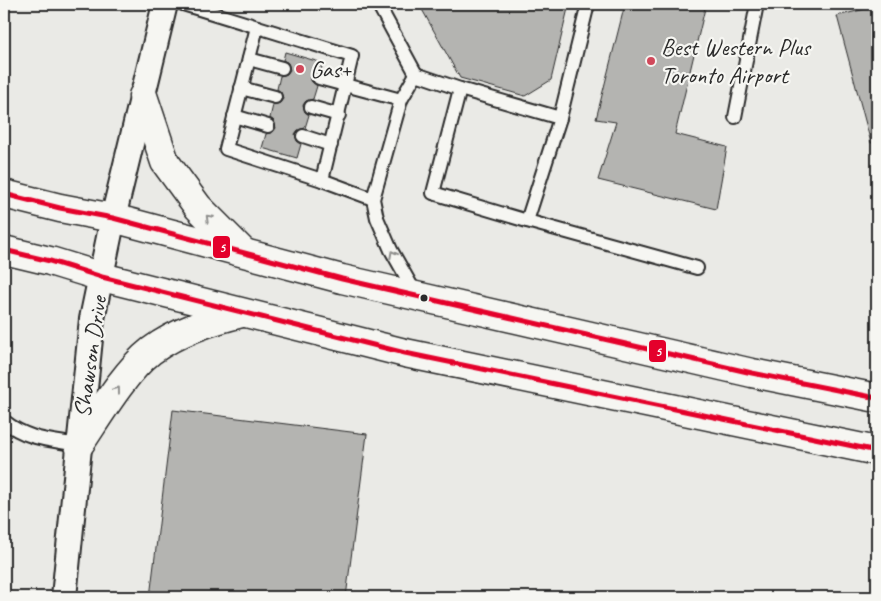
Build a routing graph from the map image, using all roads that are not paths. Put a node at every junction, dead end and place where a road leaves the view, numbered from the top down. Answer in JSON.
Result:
{"nodes":[{"id":1,"x":165,"y":4,"type":"edge"},
{"id":2,"x":183,"y":4,"type":"edge"},
{"id":3,"x":377,"y":4,"type":"edge"},
{"id":4,"x":588,"y":4,"type":"edge"},
{"id":5,"x":757,"y":4,"type":"edge"},
{"id":6,"x":257,"y":26,"type":"junction"},
{"id":7,"x":249,"y":59,"type":"junction"},
{"id":8,"x":282,"y":68,"type":"dead end"},
{"id":9,"x":416,"y":74,"type":"junction"},
{"id":10,"x":319,"y":78,"type":"dead end"},
{"id":11,"x":346,"y":85,"type":"junction"},
{"id":12,"x":241,"y":88,"type":"junction"},
{"id":13,"x":460,"y":89,"type":"junction"},
{"id":14,"x":143,"y":96,"type":"junction"},
{"id":15,"x":275,"y":97,"type":"dead end"},
{"id":16,"x":401,"y":100,"type":"junction"},
{"id":17,"x":311,"y":107,"type":"dead end"},
{"id":18,"x":339,"y":115,"type":"junction"},
{"id":19,"x":234,"y":116,"type":"junction"},
{"id":20,"x":734,"y":117,"type":"dead end"},
{"id":21,"x":560,"y":118,"type":"junction"},
{"id":22,"x":268,"y":126,"type":"dead end"},
{"id":23,"x":303,"y":136,"type":"dead end"},
{"id":24,"x":331,"y":145,"type":"junction"},
{"id":25,"x":322,"y":180,"type":"junction"},
{"id":26,"x":4,"y":194,"type":"edge"},
{"id":27,"x":372,"y":198,"type":"junction"},
{"id":28,"x":113,"y":218,"type":"junction"},
{"id":29,"x":527,"y":221,"type":"junction"},
{"id":30,"x":4,"y":250,"type":"edge"},
{"id":31,"x":243,"y":252,"type":"junction"},
{"id":32,"x":697,"y":268,"type":"dead end"},
{"id":33,"x":102,"y":278,"type":"junction"},
{"id":34,"x":417,"y":297,"type":"junction"},
{"id":35,"x":244,"y":313,"type":"junction"},
{"id":36,"x":877,"y":398,"type":"edge"},
{"id":37,"x":4,"y":421,"type":"edge"},
{"id":38,"x":79,"y":445,"type":"junction"},
{"id":39,"x":877,"y":451,"type":"edge"},
{"id":40,"x":64,"y":597,"type":"edge"}],
"edges":[{"from":1,"to":14,"type":"street","name":"Shawson Drive"},
{"from":2,"to":6,"type":"lane"},
{"from":3,"to":9,"type":"lane"},
{"from":4,"to":21,"type":"lane"},
{"from":5,"to":20,"type":"lane"},
{"from":6,"to":7,"type":"lane"},
{"from":6,"to":11,"type":"lane"},
{"from":7,"to":8,"type":"lane"},
{"from":7,"to":12,"type":"lane"},
{"from":9,"to":13,"type":"lane"},
{"from":9,"to":16,"type":"lane"},
{"from":10,"to":11,"type":"lane"},
{"from":11,"to":16,"type":"lane"},
{"from":11,"to":18,"type":"lane"},
{"from":12,"to":15,"type":"lane"},
{"from":12,"to":19,"type":"lane"},
{"from":13,"to":21,"type":"lane"},
{"from":13,"to":29,"type":"lane"},
{"from":14,"to":28,"type":"street","name":"Shawson Drive"},
{"from":31,"to":14,"type":"main road","one_way":true},
{"from":16,"to":27,"type":"lane"},
{"from":17,"to":18,"type":"lane"},
{"from":18,"to":24,"type":"lane"},
{"from":19,"to":22,"type":"lane"},
{"from":19,"to":25,"type":"lane"},
{"from":21,"to":29,"type":"lane"},
{"from":23,"to":24,"type":"lane"},
{"from":24,"to":25,"type":"lane"},
{"from":25,"to":27,"type":"lane"},
{"from":26,"to":28,"type":"main road"},
{"from":34,"to":27,"type":"lane","one_way":true},
{"from":28,"to":31,"type":"main road"},
{"from":28,"to":33,"type":"street","name":"Shawson Drive"},
{"from":29,"to":32,"type":"lane"},
{"from":30,"to":33,"type":"main road"},
{"from":31,"to":34,"type":"main road"},
{"from":33,"to":35,"type":"main road"},
{"from":33,"to":38,"type":"street","name":"Shawson Drive"},
{"from":34,"to":36,"type":"main road"},
{"from":38,"to":35,"type":"main road","one_way":true},
{"from":35,"to":39,"type":"main road"},
{"from":37,"to":38,"type":"lane"},
{"from":38,"to":40,"type":"street","name":"Shawson Drive"}]}
